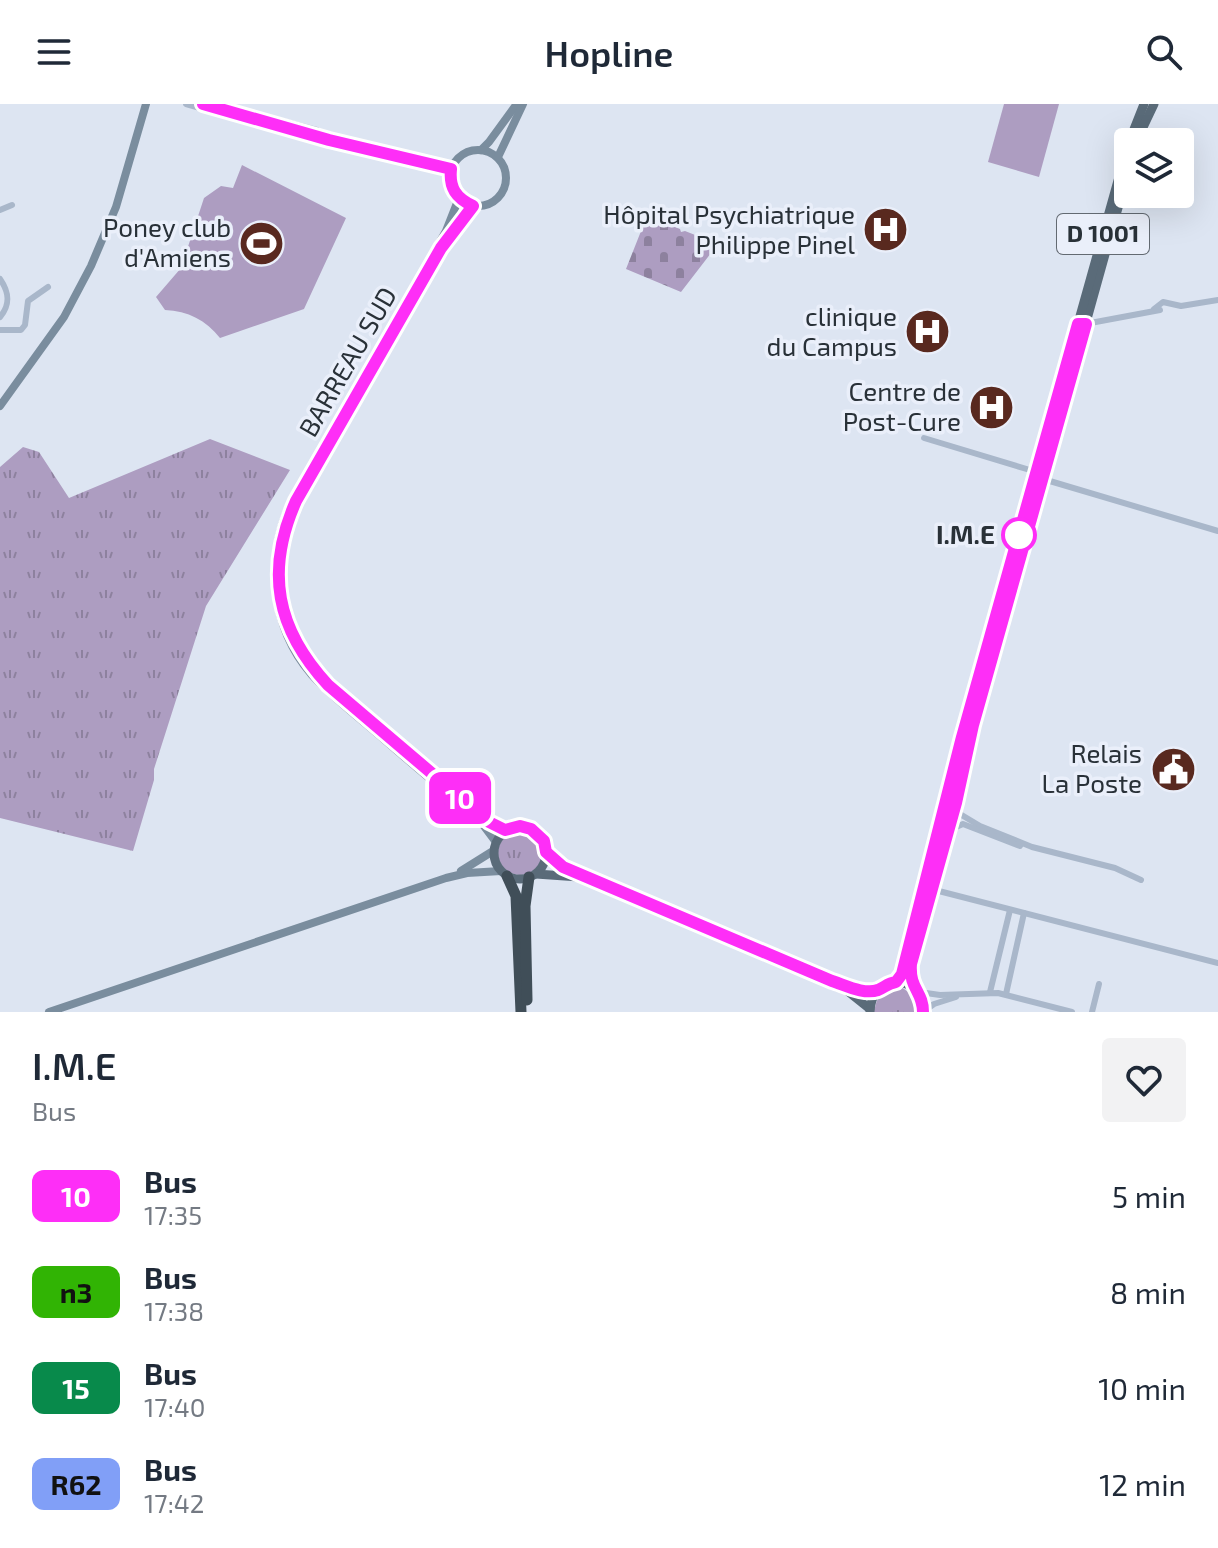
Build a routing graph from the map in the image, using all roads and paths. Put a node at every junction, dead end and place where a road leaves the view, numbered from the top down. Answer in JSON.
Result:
{"nodes":[{"id":1,"x":186,"y":104,"type":"edge"},
{"id":2,"x":216,"y":104,"type":"edge"},
{"id":3,"x":517,"y":104,"type":"edge"},
{"id":4,"x":523,"y":104,"type":"edge"},
{"id":5,"x":1144,"y":104,"type":"edge"},
{"id":6,"x":1154,"y":104,"type":"edge"},
{"id":7,"x":147,"y":105,"type":"edge"},
{"id":8,"x":1134,"y":128,"type":"edge"},
{"id":9,"x":1143,"y":128,"type":"edge"},
{"id":10,"x":322,"y":138,"type":"junction"},
{"id":11,"x":481,"y":150,"type":"junction"},
{"id":12,"x":498,"y":157,"type":"junction"},
{"id":13,"x":451,"y":169,"type":"junction"},
{"id":14,"x":459,"y":198,"type":"junction"},
{"id":15,"x":1114,"y":199,"type":"edge"},
{"id":16,"x":12,"y":205,"type":"dead end"},
{"id":17,"x":473,"y":206,"type":"junction"},
{"id":18,"x":1117,"y":208,"type":"edge"},
{"id":19,"x":0,"y":210,"type":"edge"},
{"id":20,"x":0,"y":279,"type":"edge"},
{"id":21,"x":48,"y":287,"type":"dead end"},
{"id":22,"x":1218,"y":300,"type":"edge"},
{"id":23,"x":0,"y":317,"type":"edge"},
{"id":24,"x":1082,"y":324,"type":"junction"},
{"id":25,"x":0,"y":330,"type":"edge"},
{"id":26,"x":3,"y":396,"type":"edge"},
{"id":27,"x":0,"y":406,"type":"edge"},
{"id":28,"x":924,"y":438,"type":"dead end"},
{"id":29,"x":1040,"y":476,"type":"junction"},
{"id":30,"x":1218,"y":531,"type":"edge"},
{"id":31,"x":961,"y":770,"type":"junction"},
{"id":32,"x":956,"y":803,"type":"junction"},
{"id":33,"x":505,"y":830,"type":"junction"},
{"id":34,"x":949,"y":831,"type":"junction"},
{"id":35,"x":494,"y":847,"type":"junction"},
{"id":36,"x":1032,"y":847,"type":"junction"},
{"id":37,"x":546,"y":852,"type":"junction"},
{"id":38,"x":935,"y":872,"type":"junction"},
{"id":39,"x":504,"y":874,"type":"junction"},
{"id":40,"x":533,"y":875,"type":"junction"},
{"id":41,"x":446,"y":878,"type":"junction"},
{"id":42,"x":586,"y":878,"type":"junction"},
{"id":43,"x":1141,"y":880,"type":"dead end"},
{"id":44,"x":931,"y":889,"type":"junction"},
{"id":45,"x":1010,"y":910,"type":"junction"},
{"id":46,"x":1024,"y":913,"type":"junction"},
{"id":47,"x":1218,"y":963,"type":"edge"},
{"id":48,"x":832,"y":981,"type":"junction"},
{"id":49,"x":896,"y":982,"type":"junction"},
{"id":50,"x":1099,"y":984,"type":"dead end"},
{"id":51,"x":915,"y":989,"type":"junction"},
{"id":52,"x":878,"y":990,"type":"junction"},
{"id":53,"x":990,"y":992,"type":"junction"},
{"id":54,"x":971,"y":993,"type":"junction"},
{"id":55,"x":1006,"y":994,"type":"junction"},
{"id":56,"x":524,"y":1008,"type":"edge"},
{"id":57,"x":870,"y":1010,"type":"edge"},
{"id":58,"x":49,"y":1012,"type":"edge"},
{"id":59,"x":923,"y":1012,"type":"edge"},
{"id":60,"x":1072,"y":1012,"type":"edge"},
{"id":61,"x":1092,"y":1012,"type":"edge"}],
"edges":[{"from":1,"to":10,"type":"street"},
{"from":2,"to":10,"type":"street"},
{"from":3,"to":11,"type":"main road"},
{"from":4,"to":12,"type":"main road"},
{"from":5,"to":8,"type":"main road","number":"D 1001"},
{"from":6,"to":9,"type":"main road"},
{"from":7,"to":26,"type":"main road"},
{"from":10,"to":13,"type":"street"},
{"from":11,"to":12,"type":"main road"},
{"from":11,"to":13,"type":"main road"},
{"from":12,"to":17,"type":"main road"},
{"from":13,"to":14,"type":"main road"},
{"from":14,"to":17,"type":"main road"},
{"from":14,"to":35,"type":"main road","name":"BARREAU SUD"},
{"from":15,"to":24,"type":"main road","number":"D 1001"},
{"from":16,"to":19,"type":"street"},
{"from":17,"to":33,"type":"main road","name":"BARREAU SUD"},
{"from":18,"to":24,"type":"main road","number":"D 1001"},
{"from":20,"to":23,"type":"street"},
{"from":21,"to":25,"type":"street"},
{"from":22,"to":24,"type":"street"},
{"from":24,"to":29,"type":"main road","number":"D 1001"},
{"from":26,"to":27,"type":"main road"},
{"from":28,"to":29,"type":"street"},
{"from":29,"to":30,"type":"street"},
{"from":29,"to":31,"type":"main road","number":"D 1001"},
{"from":29,"to":49,"type":"main road","number":"D 1001"},
{"from":31,"to":32,"type":"street"},
{"from":31,"to":38,"type":"main road","number":"D 1001"},
{"from":32,"to":34,"type":"street"},
{"from":32,"to":36,"type":"street"},
{"from":33,"to":35,"type":"main road"},
{"from":33,"to":37,"type":"main road"},
{"from":34,"to":36,"type":"street"},
{"from":34,"to":38,"type":"street"},
{"from":35,"to":39,"type":"main road"},
{"from":35,"to":41,"type":"main road"},
{"from":36,"to":43,"type":"street"},
{"from":37,"to":40,"type":"main road"},
{"from":37,"to":42,"type":"main road"},
{"from":38,"to":44,"type":"main road","number":"D 1001"},
{"from":39,"to":40,"type":"main road"},
{"from":39,"to":41,"type":"main road"},
{"from":39,"to":56,"type":"highway"},
{"from":40,"to":42,"type":"main road"},
{"from":40,"to":56,"type":"highway"},
{"from":41,"to":58,"type":"main road"},
{"from":42,"to":48,"type":"main road"},
{"from":44,"to":45,"type":"street"},
{"from":44,"to":51,"type":"main road","number":"D 1001"},
{"from":45,"to":46,"type":"street"},
{"from":45,"to":53,"type":"street"},
{"from":46,"to":47,"type":"street"},
{"from":46,"to":55,"type":"street"},
{"from":48,"to":52,"type":"main road"},
{"from":48,"to":57,"type":"main road"},
{"from":49,"to":51,"type":"main road"},
{"from":49,"to":52,"type":"main road"},
{"from":50,"to":61,"type":"street"},
{"from":51,"to":54,"type":"street"},
{"from":51,"to":59,"type":"main road"},
{"from":52,"to":57,"type":"main road"},
{"from":53,"to":54,"type":"street"},
{"from":53,"to":55,"type":"street"},
{"from":54,"to":59,"type":"street"},
{"from":55,"to":60,"type":"street"}]}
